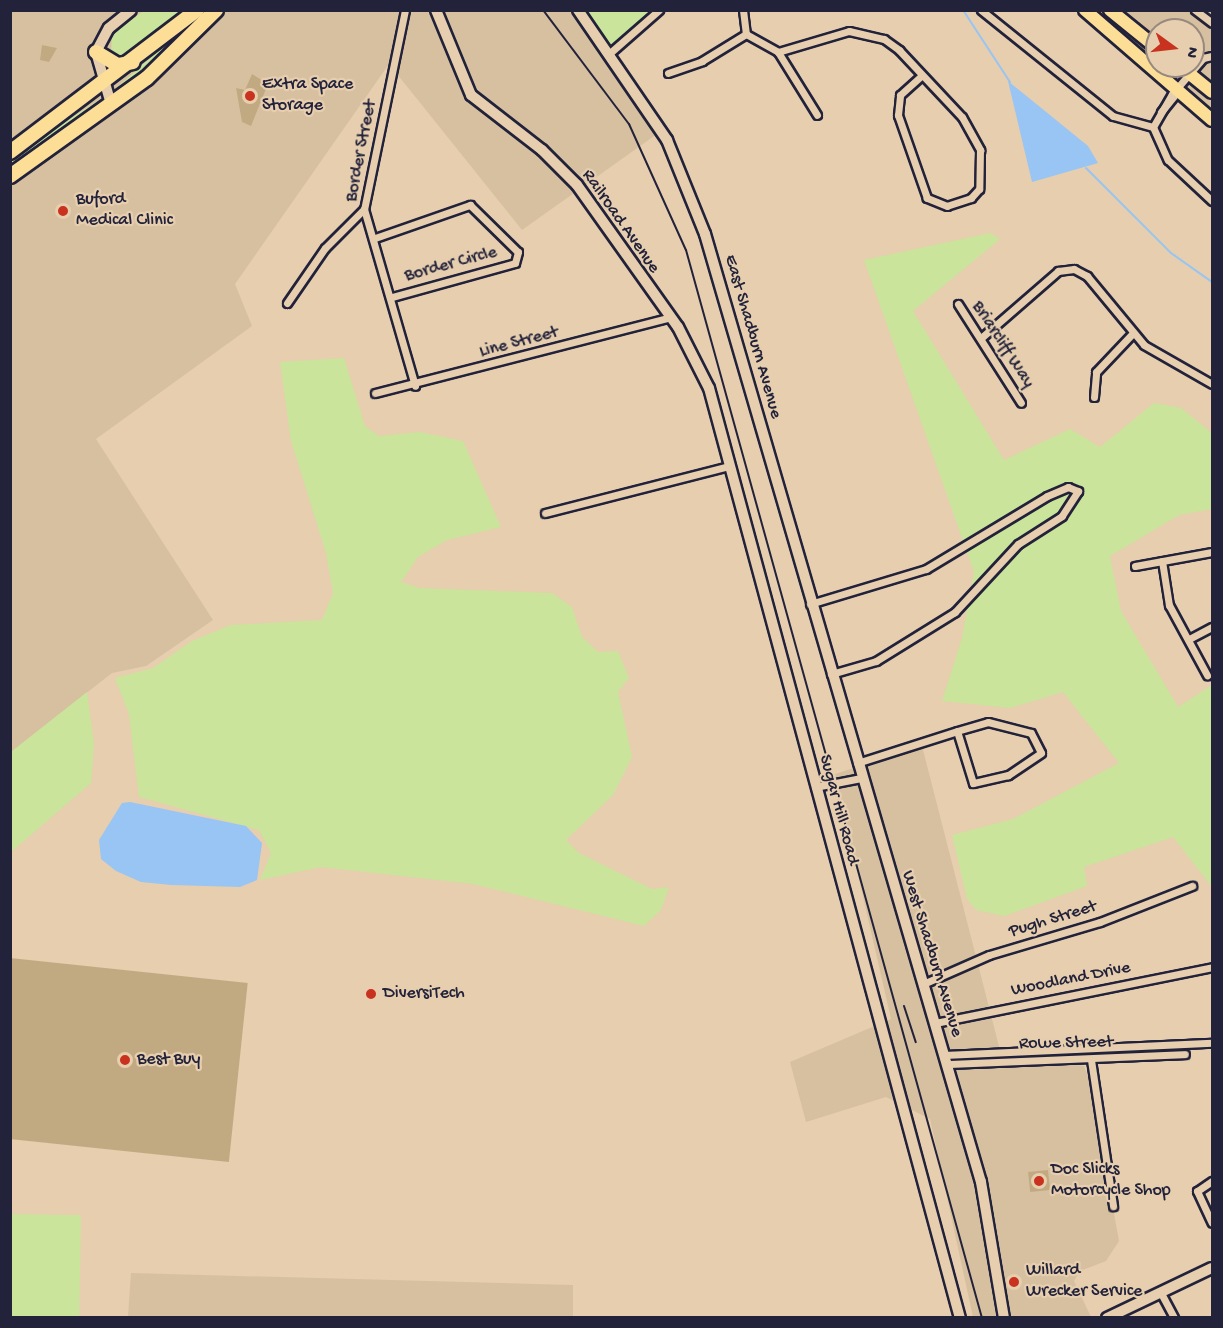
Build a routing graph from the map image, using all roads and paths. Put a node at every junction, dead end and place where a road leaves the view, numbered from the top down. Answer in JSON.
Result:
{"nodes":[{"id":1,"x":131,"y":10,"type":"edge"},
{"id":2,"x":197,"y":10,"type":"edge"},
{"id":3,"x":216,"y":10,"type":"edge"},
{"id":4,"x":405,"y":10,"type":"edge"},
{"id":5,"x":436,"y":10,"type":"edge"},
{"id":6,"x":578,"y":10,"type":"edge"},
{"id":7,"x":659,"y":10,"type":"edge"},
{"id":8,"x":743,"y":10,"type":"edge"},
{"id":9,"x":981,"y":10,"type":"edge"},
{"id":10,"x":1085,"y":10,"type":"edge"},
{"id":11,"x":1110,"y":10,"type":"edge"},
{"id":12,"x":1195,"y":10,"type":"edge"},
{"id":13,"x":1212,"y":23,"type":"edge"},
{"id":14,"x":746,"y":34,"type":"junction"},
{"id":15,"x":1145,"y":38,"type":"edge"},
{"id":16,"x":96,"y":52,"type":"junction"},
{"id":17,"x":611,"y":52,"type":"junction"},
{"id":18,"x":778,"y":52,"type":"junction"},
{"id":19,"x":138,"y":60,"type":"junction"},
{"id":20,"x":668,"y":73,"type":"dead end"},
{"id":21,"x":921,"y":76,"type":"junction"},
{"id":22,"x":1188,"y":78,"type":"edge"},
{"id":23,"x":1194,"y":78,"type":"edge"},
{"id":24,"x":104,"y":85,"type":"junction"},
{"id":25,"x":1178,"y":91,"type":"junction"},
{"id":26,"x":1212,"y":93,"type":"edge"},
{"id":27,"x":111,"y":104,"type":"junction"},
{"id":28,"x":817,"y":115,"type":"dead end"},
{"id":29,"x":1212,"y":120,"type":"edge"},
{"id":30,"x":1153,"y":127,"type":"junction"},
{"id":31,"x":10,"y":152,"type":"edge"},
{"id":32,"x":10,"y":176,"type":"edge"},
{"id":33,"x":1212,"y":201,"type":"edge"},
{"id":34,"x":364,"y":209,"type":"junction"},
{"id":35,"x":375,"y":238,"type":"junction"},
{"id":36,"x":392,"y":297,"type":"junction"},
{"id":37,"x":287,"y":303,"type":"dead end"},
{"id":38,"x":958,"y":304,"type":"dead end"},
{"id":39,"x":670,"y":317,"type":"junction"},
{"id":40,"x":1132,"y":334,"type":"junction"},
{"id":41,"x":981,"y":338,"type":"junction"},
{"id":42,"x":1212,"y":384,"type":"edge"},
{"id":43,"x":415,"y":386,"type":"junction"},
{"id":44,"x":375,"y":393,"type":"dead end"},
{"id":45,"x":1094,"y":397,"type":"dead end"},
{"id":46,"x":1021,"y":403,"type":"dead end"},
{"id":47,"x":729,"y":466,"type":"junction"},
{"id":48,"x":545,"y":513,"type":"dead end"},
{"id":49,"x":1212,"y":552,"type":"edge"},
{"id":50,"x":1162,"y":561,"type":"junction"},
{"id":51,"x":1135,"y":566,"type":"dead end"},
{"id":52,"x":810,"y":604,"type":"junction"},
{"id":53,"x":1212,"y":627,"type":"edge"},
{"id":54,"x":1189,"y":639,"type":"junction"},
{"id":55,"x":831,"y":674,"type":"junction"},
{"id":56,"x":1207,"y":675,"type":"dead end"},
{"id":57,"x":957,"y":731,"type":"junction"},
{"id":58,"x":857,"y":763,"type":"junction"},
{"id":59,"x":861,"y":778,"type":"junction"},
{"id":60,"x":815,"y":787,"type":"junction"},
{"id":61,"x":1192,"y":886,"type":"dead end"},
{"id":62,"x":1212,"y":967,"type":"edge"},
{"id":63,"x":923,"y":984,"type":"junction"},
{"id":64,"x":935,"y":1023,"type":"junction"},
{"id":65,"x":1212,"y":1043,"type":"edge"},
{"id":66,"x":1185,"y":1054,"type":"dead end"},
{"id":67,"x":946,"y":1060,"type":"junction"},
{"id":68,"x":1091,"y":1060,"type":"junction"},
{"id":69,"x":1212,"y":1181,"type":"edge"},
{"id":70,"x":1113,"y":1206,"type":"dead end"},
{"id":71,"x":1212,"y":1223,"type":"edge"},
{"id":72,"x":1212,"y":1268,"type":"edge"},
{"id":73,"x":1162,"y":1295,"type":"junction"},
{"id":74,"x":960,"y":1317,"type":"edge"},
{"id":75,"x":1004,"y":1317,"type":"edge"},
{"id":76,"x":1107,"y":1317,"type":"edge"},
{"id":77,"x":1174,"y":1317,"type":"edge"}],
"edges":[{"from":1,"to":16,"type":"street"},
{"from":2,"to":19,"type":"highway"},
{"from":3,"to":27,"type":"highway"},
{"from":4,"to":34,"type":"street","name":"Border Street"},
{"from":5,"to":39,"type":"street","name":"Railroad Avenue"},
{"from":6,"to":17,"type":"street","name":"East Shadburn Avenue"},
{"from":7,"to":17,"type":"street"},
{"from":8,"to":14,"type":"street"},
{"from":9,"to":30,"type":"street"},
{"from":10,"to":25,"type":"main road"},
{"from":11,"to":15,"type":"main road"},
{"from":12,"to":13,"type":"street"},
{"from":14,"to":18,"type":"street"},
{"from":14,"to":20,"type":"street"},
{"from":16,"to":19,"type":"highway"},
{"from":16,"to":24,"type":"street"},
{"from":17,"to":52,"type":"street","name":"East Shadburn Avenue"},
{"from":18,"to":21,"type":"street"},
{"from":18,"to":28,"type":"street"},
{"from":19,"to":24,"type":"highway"},
{"from":21,"to":21,"type":"street"},
{"from":22,"to":25,"type":"street"},
{"from":23,"to":26,"type":"main road"},
{"from":24,"to":27,"type":"street"},
{"from":24,"to":31,"type":"highway"},
{"from":25,"to":29,"type":"main road"},
{"from":25,"to":30,"type":"street"},
{"from":27,"to":32,"type":"highway"},
{"from":30,"to":33,"type":"street"},
{"from":34,"to":35,"type":"street","name":"Border Street"},
{"from":34,"to":37,"type":"street"},
{"from":35,"to":36,"type":"street","name":"Border Street"},
{"from":35,"to":36,"type":"street","name":"Border Circle"},
{"from":36,"to":43,"type":"street","name":"Border Street"},
{"from":38,"to":41,"type":"street","name":"Briarcliff Way"},
{"from":39,"to":43,"type":"street","name":"Line Street"},
{"from":39,"to":47,"type":"street","name":"Sugar Hill Road"},
{"from":40,"to":41,"type":"street"},
{"from":40,"to":42,"type":"street"},
{"from":40,"to":45,"type":"street"},
{"from":41,"to":46,"type":"street","name":"Briarcliff Way"},
{"from":43,"to":44,"type":"street","name":"Line Street"},
{"from":47,"to":48,"type":"street"},
{"from":47,"to":60,"type":"street","name":"Sugar Hill Road"},
{"from":49,"to":50,"type":"street"},
{"from":50,"to":51,"type":"street"},
{"from":50,"to":54,"type":"street"},
{"from":52,"to":55,"type":"street","name":"West Shadburn Avenue"},
{"from":52,"to":55,"type":"street"},
{"from":53,"to":54,"type":"street"},
{"from":54,"to":56,"type":"street"},
{"from":55,"to":58,"type":"street","name":"West Shadburn Avenue"},
{"from":57,"to":57,"type":"street"},
{"from":57,"to":58,"type":"street"},
{"from":58,"to":59,"type":"street","name":"West Shadburn Avenue"},
{"from":59,"to":60,"type":"street"},
{"from":59,"to":63,"type":"street","name":"West Shadburn Avenue"},
{"from":60,"to":74,"type":"street","name":"Sugar Hill Road"},
{"from":61,"to":63,"type":"street","name":"Pugh Street"},
{"from":62,"to":64,"type":"street","name":"Woodland Drive"},
{"from":63,"to":64,"type":"street","name":"West Shadburn Avenue"},
{"from":64,"to":67,"type":"street","name":"West Shadburn Avenue"},
{"from":65,"to":67,"type":"street"},
{"from":66,"to":68,"type":"street","name":"Rowe Street"},
{"from":67,"to":68,"type":"street","name":"Rowe Street"},
{"from":67,"to":75,"type":"street","name":"West Shadburn Avenue"},
{"from":68,"to":70,"type":"street"},
{"from":69,"to":71,"type":"street"},
{"from":72,"to":73,"type":"street"},
{"from":73,"to":76,"type":"street"},
{"from":73,"to":77,"type":"street"}]}
